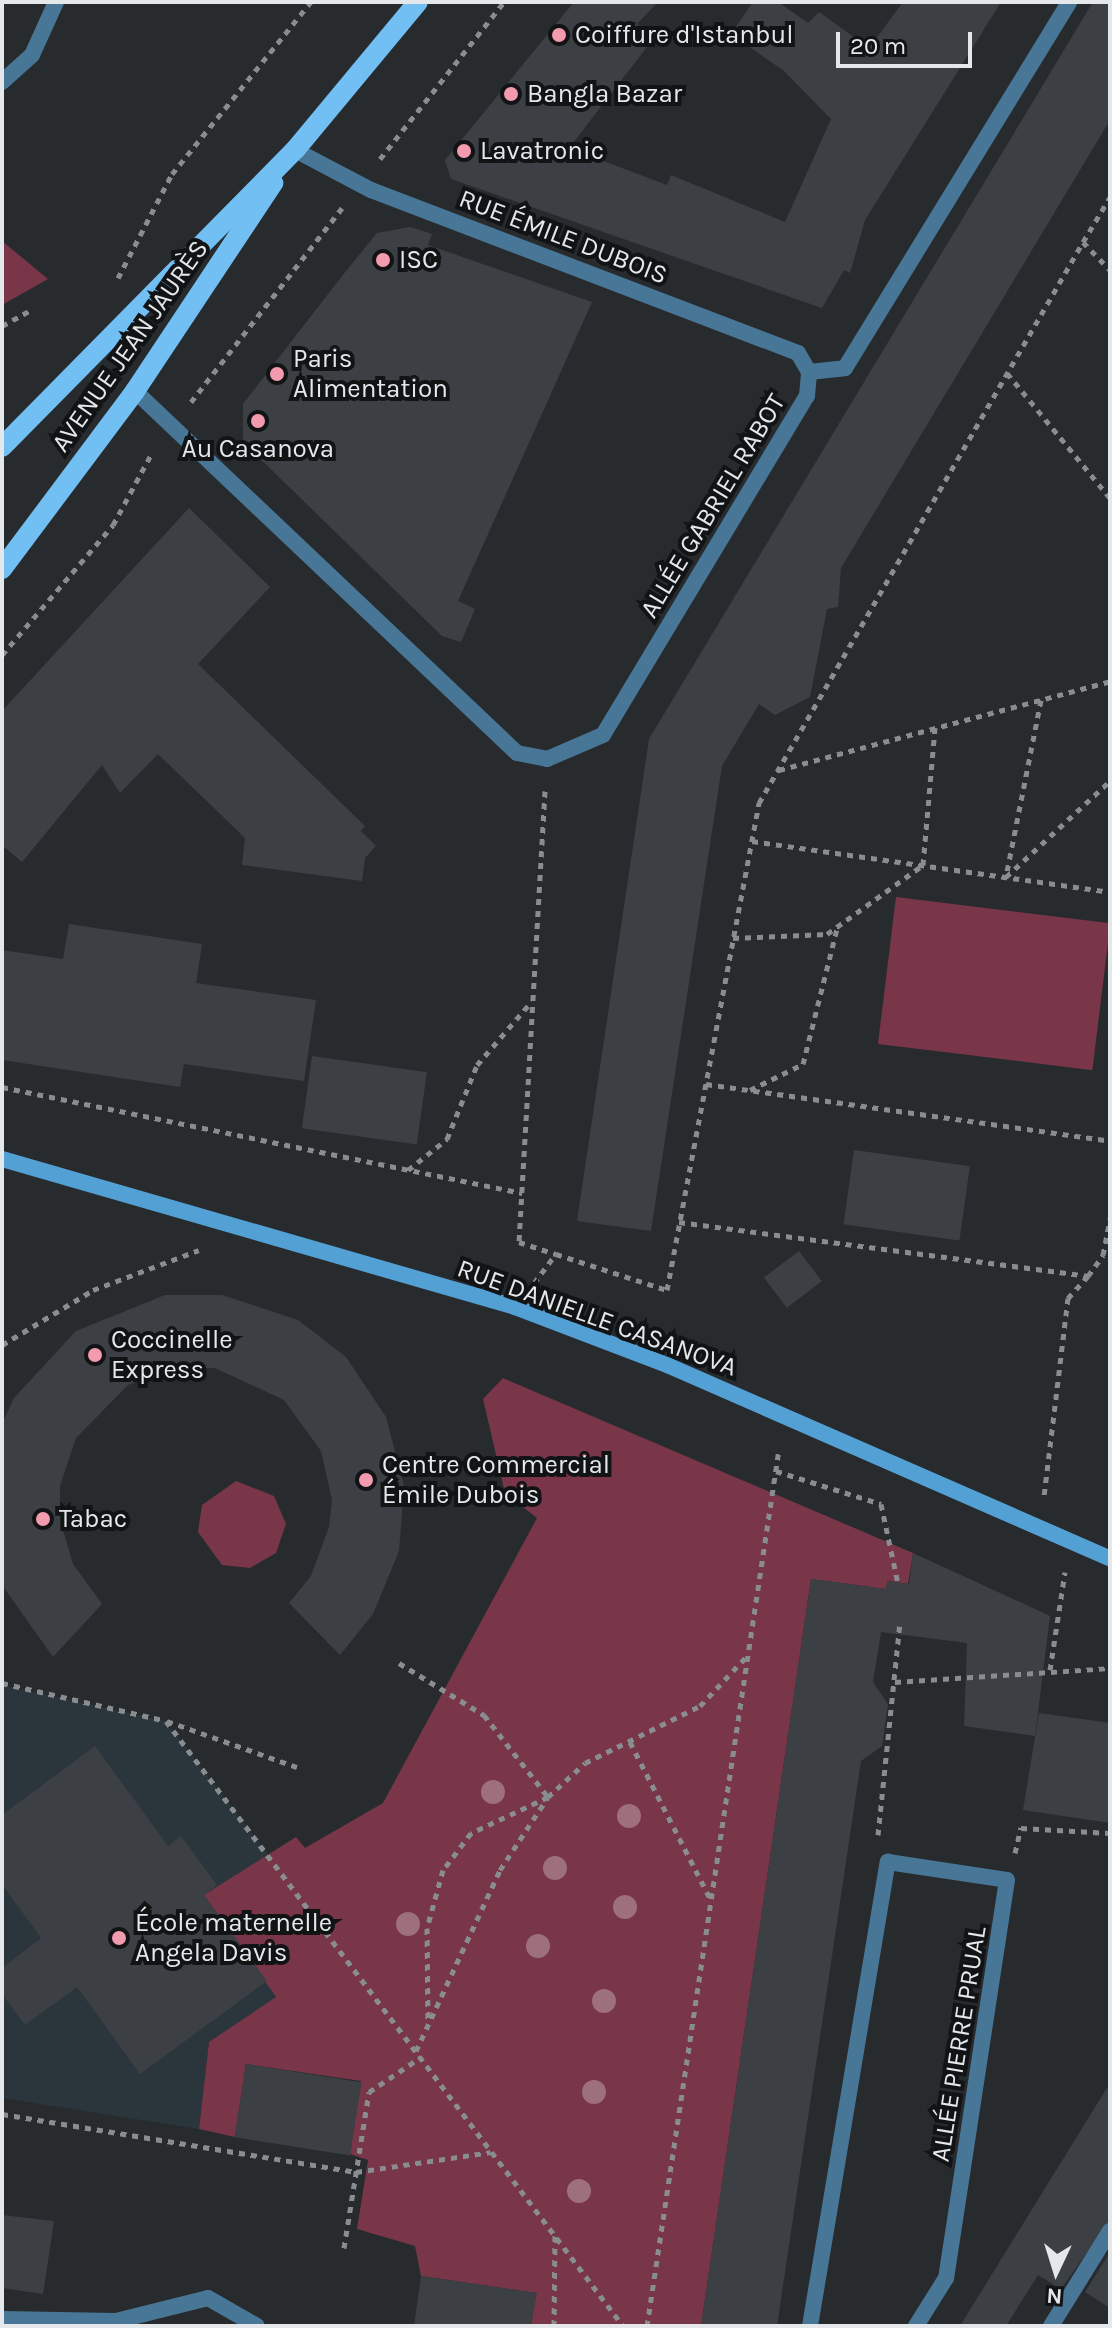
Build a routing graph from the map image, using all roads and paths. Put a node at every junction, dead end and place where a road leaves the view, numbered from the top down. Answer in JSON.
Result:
{"nodes":[{"id":1,"x":56,"y":2,"type":"edge"},
{"id":2,"x":311,"y":2,"type":"edge"},
{"id":3,"x":418,"y":2,"type":"edge"},
{"id":4,"x":504,"y":2,"type":"edge"},
{"id":5,"x":1069,"y":2,"type":"edge"},
{"id":6,"x":2,"y":82,"type":"edge"},
{"id":7,"x":295,"y":150,"type":"junction"},
{"id":8,"x":361,"y":183,"type":"junction"},
{"id":9,"x":1110,"y":197,"type":"edge"},
{"id":10,"x":1083,"y":242,"type":"junction"},
{"id":11,"x":1110,"y":270,"type":"edge"},
{"id":12,"x":113,"y":286,"type":"dead end"},
{"id":13,"x":31,"y":310,"type":"dead end"},
{"id":14,"x":2,"y":326,"type":"edge"},
{"id":15,"x":809,"y":372,"type":"junction"},
{"id":16,"x":1007,"y":373,"type":"junction"},
{"id":17,"x":135,"y":391,"type":"junction"},
{"id":18,"x":171,"y":427,"type":"junction"},
{"id":19,"x":2,"y":447,"type":"edge"},
{"id":20,"x":1110,"y":498,"type":"edge"},
{"id":21,"x":2,"y":569,"type":"edge"},
{"id":22,"x":2,"y":655,"type":"edge"},
{"id":23,"x":1110,"y":681,"type":"edge"},
{"id":24,"x":1041,"y":700,"type":"junction"},
{"id":25,"x":935,"y":728,"type":"junction"},
{"id":26,"x":547,"y":759,"type":"junction"},
{"id":27,"x":777,"y":770,"type":"junction"},
{"id":28,"x":1110,"y":781,"type":"edge"},
{"id":29,"x":752,"y":841,"type":"junction"},
{"id":30,"x":923,"y":865,"type":"junction"},
{"id":31,"x":1006,"y":877,"type":"junction"},
{"id":32,"x":1110,"y":892,"type":"edge"},
{"id":33,"x":837,"y":928,"type":"junction"},
{"id":34,"x":733,"y":938,"type":"junction"},
{"id":35,"x":533,"y":1001,"type":"junction"},
{"id":36,"x":706,"y":1084,"type":"junction"},
{"id":37,"x":2,"y":1087,"type":"edge"},
{"id":38,"x":750,"y":1090,"type":"junction"},
{"id":39,"x":1110,"y":1141,"type":"edge"},
{"id":40,"x":2,"y":1159,"type":"edge"},
{"id":41,"x":408,"y":1170,"type":"junction"},
{"id":42,"x":522,"y":1193,"type":"junction"},
{"id":43,"x":1110,"y":1218,"type":"edge"},
{"id":44,"x":679,"y":1222,"type":"junction"},
{"id":45,"x":252,"y":1231,"type":"junction"},
{"id":46,"x":556,"y":1254,"type":"junction"},
{"id":47,"x":1088,"y":1276,"type":"junction"},
{"id":48,"x":515,"y":1307,"type":"junction"},
{"id":49,"x":2,"y":1345,"type":"edge"},
{"id":50,"x":784,"y":1415,"type":"junction"},
{"id":51,"x":775,"y":1470,"type":"junction"},
{"id":52,"x":1040,"y":1532,"type":"junction"},
{"id":53,"x":1069,"y":1543,"type":"junction"},
{"id":54,"x":1110,"y":1559,"type":"edge"},
{"id":55,"x":898,"y":1583,"type":"dead end"},
{"id":56,"x":900,"y":1622,"type":"dead end"},
{"id":57,"x":748,"y":1655,"type":"junction"},
{"id":58,"x":399,"y":1663,"type":"dead end"},
{"id":59,"x":1110,"y":1668,"type":"edge"},
{"id":60,"x":1050,"y":1670,"type":"junction"},
{"id":61,"x":895,"y":1682,"type":"junction"},
{"id":62,"x":2,"y":1683,"type":"edge"},
{"id":63,"x":166,"y":1721,"type":"junction"},
{"id":64,"x":630,"y":1742,"type":"junction"},
{"id":65,"x":297,"y":1767,"type":"dead end"},
{"id":66,"x":548,"y":1797,"type":"junction"},
{"id":67,"x":1110,"y":1833,"type":"edge"},
{"id":68,"x":888,"y":1862,"type":"junction"},
{"id":69,"x":1007,"y":1880,"type":"junction"},
{"id":70,"x":711,"y":1900,"type":"junction"},
{"id":71,"x":428,"y":2025,"type":"junction"},
{"id":72,"x":416,"y":2051,"type":"junction"},
{"id":73,"x":421,"y":2057,"type":"junction"},
{"id":74,"x":2,"y":2114,"type":"edge"},
{"id":75,"x":491,"y":2151,"type":"junction"},
{"id":76,"x":356,"y":2172,"type":"junction"},
{"id":77,"x":1110,"y":2231,"type":"edge"},
{"id":78,"x":555,"y":2235,"type":"junction"},
{"id":79,"x":344,"y":2248,"type":"dead end"},
{"id":80,"x":2,"y":2319,"type":"edge"},
{"id":81,"x":257,"y":2326,"type":"edge"},
{"id":82,"x":554,"y":2326,"type":"edge"},
{"id":83,"x":623,"y":2326,"type":"edge"},
{"id":84,"x":647,"y":2326,"type":"edge"},
{"id":85,"x":810,"y":2326,"type":"edge"},
{"id":86,"x":916,"y":2326,"type":"edge"},
{"id":87,"x":1051,"y":2326,"type":"edge"}],
"edges":[{"from":1,"to":6,"type":"street"},
{"from":2,"to":12,"type":"path"},
{"from":3,"to":7,"type":"main road","name":"AVENUE JEAN JAURÈS"},
{"from":4,"to":8,"type":"path"},
{"from":5,"to":15,"type":"street","name":"ALLÉE GABRIEL RABOT"},
{"from":7,"to":8,"type":"street","name":"RUE ÉMILE DUBOIS"},
{"from":7,"to":17,"type":"main road","name":"AVENUE JEAN JAURÈS"},
{"from":7,"to":19,"type":"main road","name":"AVENUE JEAN JAURÈS"},
{"from":8,"to":15,"type":"street","name":"RUE ÉMILE DUBOIS"},
{"from":8,"to":18,"type":"path"},
{"from":9,"to":10,"type":"path"},
{"from":10,"to":11,"type":"path"},
{"from":10,"to":16,"type":"path"},
{"from":13,"to":14,"type":"path"},
{"from":15,"to":26,"type":"street","name":"ALLÉE GABRIEL RABOT"},
{"from":16,"to":20,"type":"path"},
{"from":16,"to":27,"type":"path"},
{"from":17,"to":18,"type":"street"},
{"from":17,"to":21,"type":"main road","name":"AVENUE JEAN JAURÈS"},
{"from":18,"to":22,"type":"path"},
{"from":18,"to":26,"type":"street"},
{"from":23,"to":24,"type":"path"},
{"from":24,"to":25,"type":"path"},
{"from":24,"to":31,"type":"path"},
{"from":25,"to":27,"type":"path"},
{"from":25,"to":30,"type":"path"},
{"from":26,"to":35,"type":"path"},
{"from":27,"to":29,"type":"path"},
{"from":28,"to":31,"type":"path"},
{"from":29,"to":30,"type":"path"},
{"from":29,"to":34,"type":"path"},
{"from":30,"to":31,"type":"path"},
{"from":30,"to":33,"type":"path"},
{"from":31,"to":32,"type":"path"},
{"from":33,"to":34,"type":"path"},
{"from":33,"to":38,"type":"path"},
{"from":34,"to":36,"type":"path"},
{"from":35,"to":41,"type":"path"},
{"from":35,"to":42,"type":"path"},
{"from":36,"to":38,"type":"path"},
{"from":36,"to":44,"type":"path"},
{"from":37,"to":41,"type":"path"},
{"from":38,"to":39,"type":"path"},
{"from":40,"to":45,"type":"main road","name":"RUE DANIELLE CASANOVA"},
{"from":41,"to":42,"type":"path"},
{"from":42,"to":46,"type":"path"},
{"from":43,"to":47,"type":"path"},
{"from":44,"to":46,"type":"path"},
{"from":44,"to":47,"type":"path"},
{"from":45,"to":48,"type":"main road","name":"RUE DANIELLE CASANOVA"},
{"from":45,"to":49,"type":"path"},
{"from":46,"to":48,"type":"path"},
{"from":47,"to":52,"type":"path"},
{"from":48,"to":50,"type":"main road","name":"RUE DANIELLE CASANOVA"},
{"from":50,"to":51,"type":"path"},
{"from":50,"to":52,"type":"main road","name":"RUE DANIELLE CASANOVA"},
{"from":51,"to":55,"type":"path"},
{"from":51,"to":57,"type":"path"},
{"from":52,"to":53,"type":"main road","name":"RUE DANIELLE CASANOVA"},
{"from":53,"to":54,"type":"main road","name":"RUE DANIELLE CASANOVA"},
{"from":53,"to":60,"type":"path"},
{"from":56,"to":61,"type":"path"},
{"from":57,"to":64,"type":"path"},
{"from":57,"to":70,"type":"path"},
{"from":58,"to":66,"type":"path"},
{"from":59,"to":60,"type":"path"},
{"from":60,"to":61,"type":"path"},
{"from":61,"to":68,"type":"path"},
{"from":62,"to":63,"type":"path"},
{"from":63,"to":65,"type":"path"},
{"from":63,"to":72,"type":"path"},
{"from":64,"to":66,"type":"path"},
{"from":64,"to":70,"type":"path"},
{"from":66,"to":71,"type":"path"},
{"from":66,"to":71,"type":"path"},
{"from":67,"to":69,"type":"path"},
{"from":68,"to":69,"type":"street"},
{"from":68,"to":85,"type":"street"},
{"from":69,"to":86,"type":"street","name":"ALLÉE PIERRE PRUAL"},
{"from":70,"to":84,"type":"path"},
{"from":71,"to":72,"type":"path"},
{"from":72,"to":73,"type":"path"},
{"from":73,"to":75,"type":"path"},
{"from":73,"to":76,"type":"path"},
{"from":74,"to":76,"type":"path"},
{"from":75,"to":76,"type":"path"},
{"from":75,"to":78,"type":"path"},
{"from":76,"to":79,"type":"path"},
{"from":77,"to":87,"type":"street"},
{"from":78,"to":82,"type":"path"},
{"from":78,"to":83,"type":"path"},
{"from":80,"to":81,"type":"street"}]}
